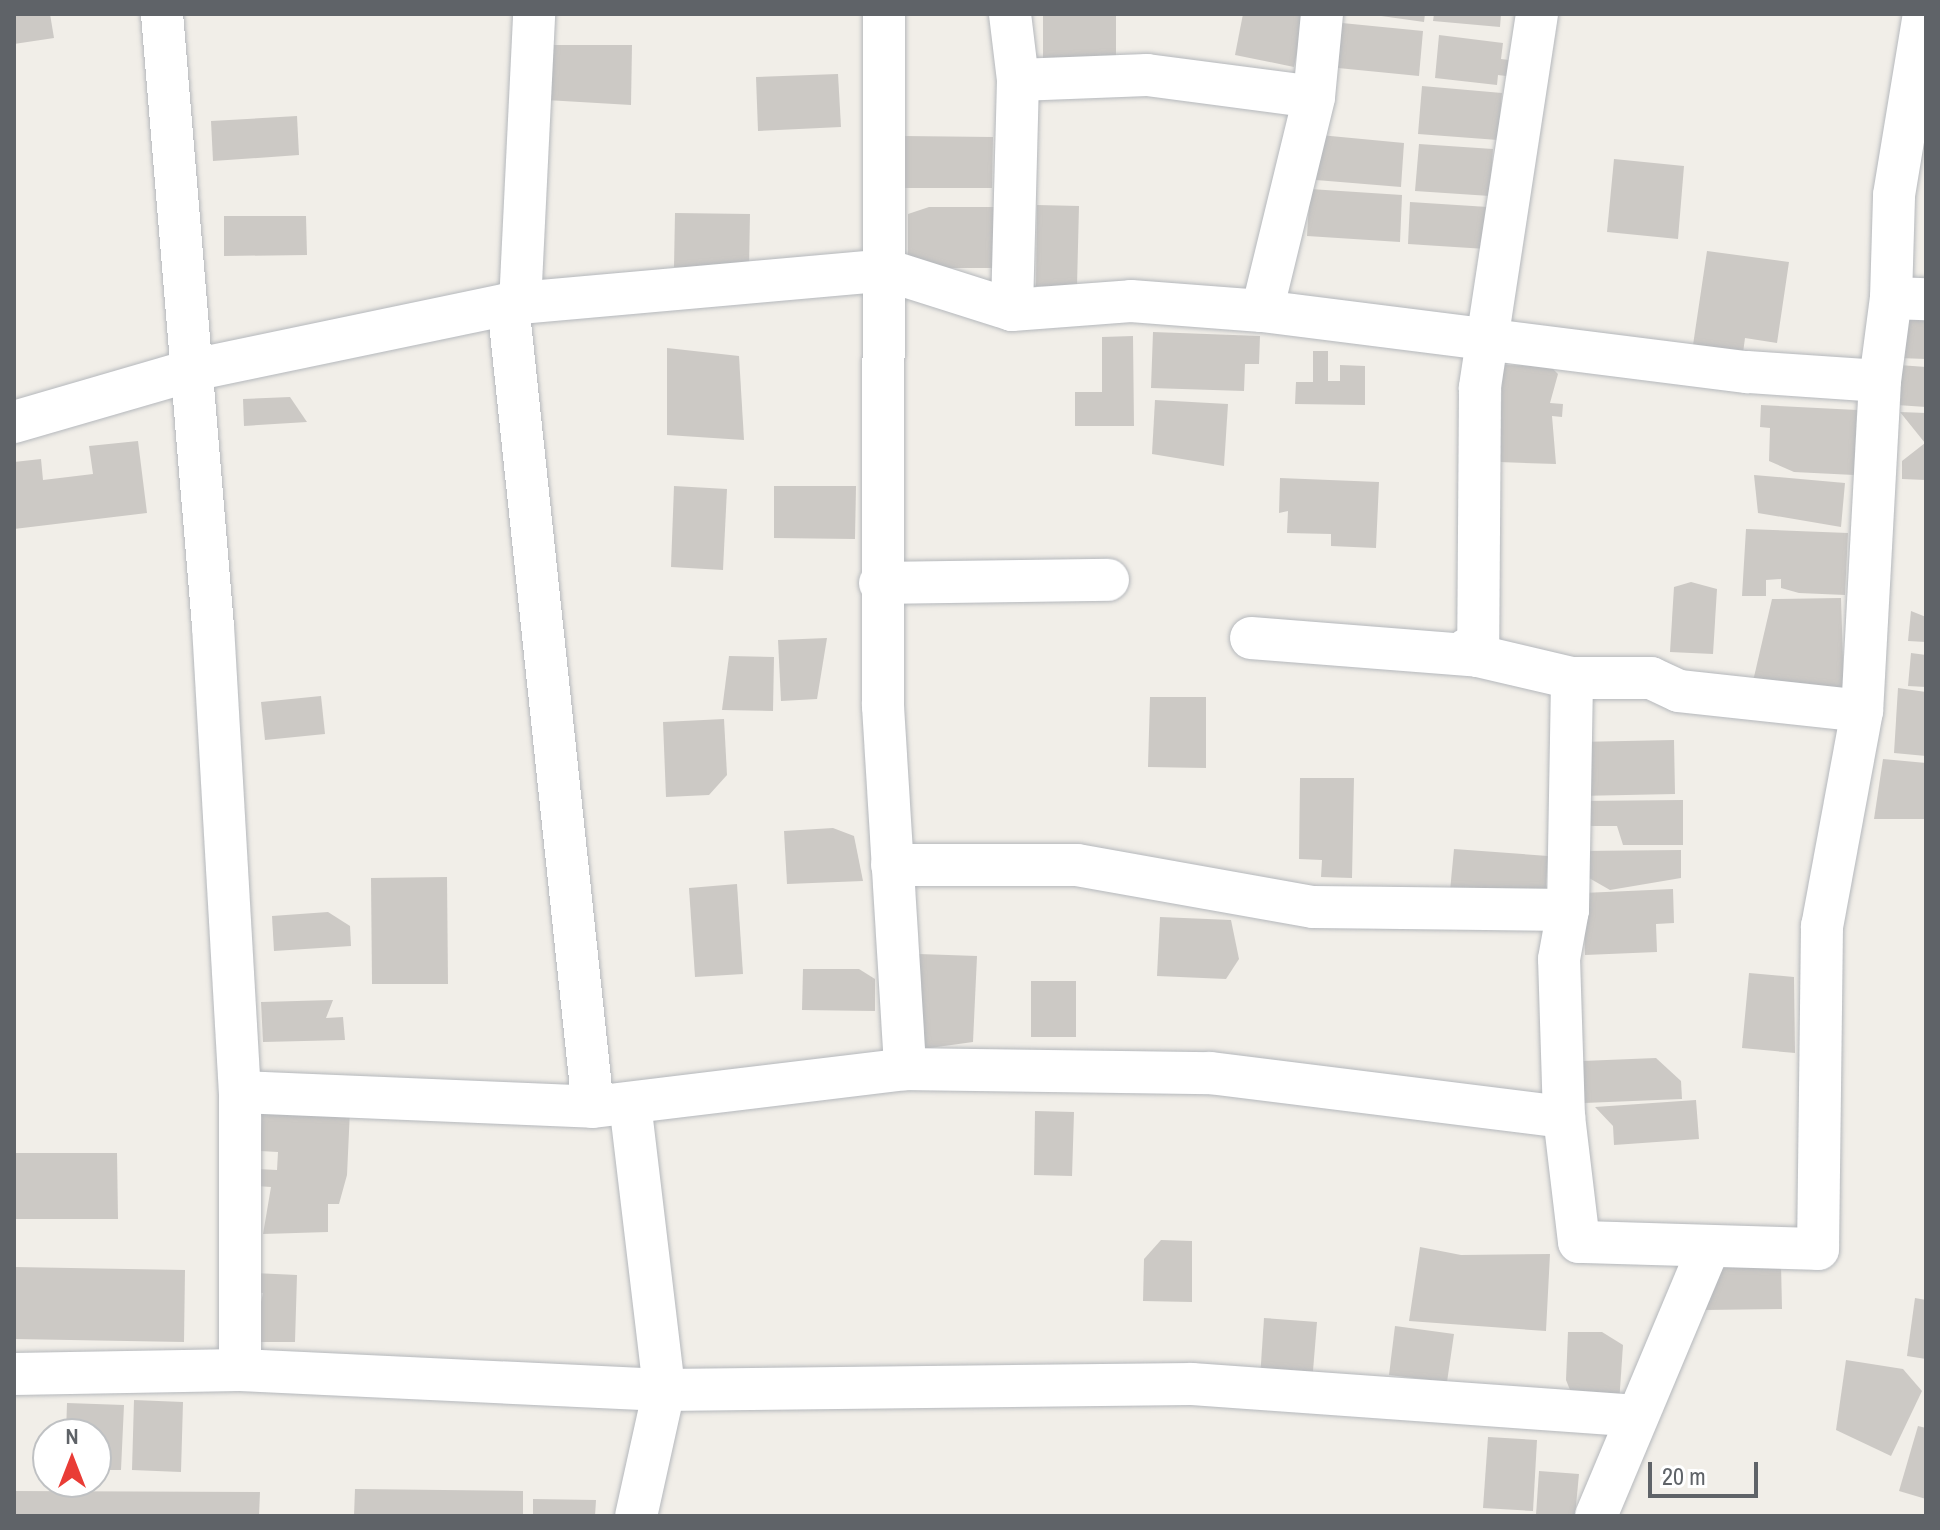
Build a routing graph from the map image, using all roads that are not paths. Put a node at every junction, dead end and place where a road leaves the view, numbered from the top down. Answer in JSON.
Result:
{"nodes":[{"id":1,"x":162,"y":14,"type":"edge"},
{"id":2,"x":534,"y":14,"type":"edge"},
{"id":3,"x":884,"y":14,"type":"edge"},
{"id":4,"x":1010,"y":14,"type":"edge"},
{"id":5,"x":1322,"y":14,"type":"edge"},
{"id":6,"x":1537,"y":14,"type":"edge"},
{"id":7,"x":1924,"y":14,"type":"edge"},
{"id":8,"x":1018,"y":80,"type":"junction"},
{"id":9,"x":1314,"y":97,"type":"junction"},
{"id":10,"x":886,"y":270,"type":"junction"},
{"id":11,"x":1908,"y":298,"type":"edge"},
{"id":12,"x":514,"y":304,"type":"junction"},
{"id":13,"x":1012,"y":310,"type":"junction"},
{"id":14,"x":1262,"y":311,"type":"junction"},
{"id":15,"x":1493,"y":340,"type":"junction"},
{"id":16,"x":193,"y":370,"type":"junction"},
{"id":17,"x":1880,"y":381,"type":"junction"},
{"id":18,"x":14,"y":422,"type":"edge"},
{"id":19,"x":1108,"y":580,"type":"dead end"},
{"id":20,"x":880,"y":583,"type":"junction"},
{"id":21,"x":1251,"y":638,"type":"dead end"},
{"id":22,"x":1472,"y":653,"type":"junction"},
{"id":23,"x":1572,"y":678,"type":"junction"},
{"id":24,"x":1862,"y":711,"type":"junction"},
{"id":25,"x":892,"y":865,"type":"junction"},
{"id":26,"x":1568,"y":910,"type":"junction"},
{"id":27,"x":905,"y":1069,"type":"junction"},
{"id":28,"x":240,"y":1092,"type":"junction"},
{"id":29,"x":611,"y":1105,"type":"junction"},
{"id":30,"x":1564,"y":1117,"type":"junction"},
{"id":31,"x":1708,"y":1250,"type":"junction"},
{"id":32,"x":240,"y":1370,"type":"junction"},
{"id":33,"x":14,"y":1374,"type":"edge"},
{"id":34,"x":664,"y":1390,"type":"junction"},
{"id":35,"x":1637,"y":1416,"type":"junction"},
{"id":36,"x":636,"y":1516,"type":"edge"},
{"id":37,"x":1596,"y":1516,"type":"edge"}],
"edges":[{"from":1,"to":16,"type":"street"},
{"from":2,"to":12,"type":"street"},
{"from":3,"to":10,"type":"street"},
{"from":4,"to":8,"type":"street"},
{"from":5,"to":9,"type":"street"},
{"from":6,"to":15,"type":"street"},
{"from":7,"to":11,"type":"street"},
{"from":8,"to":9,"type":"street"},
{"from":8,"to":13,"type":"street"},
{"from":9,"to":14,"type":"street"},
{"from":10,"to":12,"type":"street"},
{"from":10,"to":13,"type":"street"},
{"from":10,"to":20,"type":"street"},
{"from":11,"to":17,"type":"street"},
{"from":12,"to":16,"type":"street"},
{"from":12,"to":29,"type":"street"},
{"from":13,"to":14,"type":"street"},
{"from":14,"to":15,"type":"street"},
{"from":15,"to":17,"type":"street"},
{"from":15,"to":22,"type":"street"},
{"from":16,"to":18,"type":"street"},
{"from":16,"to":28,"type":"street"},
{"from":17,"to":24,"type":"street"},
{"from":19,"to":20,"type":"street"},
{"from":20,"to":25,"type":"street"},
{"from":21,"to":22,"type":"street"},
{"from":22,"to":23,"type":"street"},
{"from":23,"to":24,"type":"street"},
{"from":23,"to":26,"type":"street"},
{"from":24,"to":31,"type":"street"},
{"from":25,"to":26,"type":"street"},
{"from":25,"to":27,"type":"street"},
{"from":26,"to":30,"type":"street"},
{"from":27,"to":29,"type":"street"},
{"from":27,"to":30,"type":"street"},
{"from":28,"to":29,"type":"street"},
{"from":28,"to":32,"type":"street"},
{"from":29,"to":34,"type":"street"},
{"from":30,"to":31,"type":"street"},
{"from":31,"to":35,"type":"street"},
{"from":32,"to":33,"type":"street"},
{"from":32,"to":34,"type":"street"},
{"from":34,"to":35,"type":"street"},
{"from":34,"to":36,"type":"street"},
{"from":35,"to":37,"type":"street"}]}
